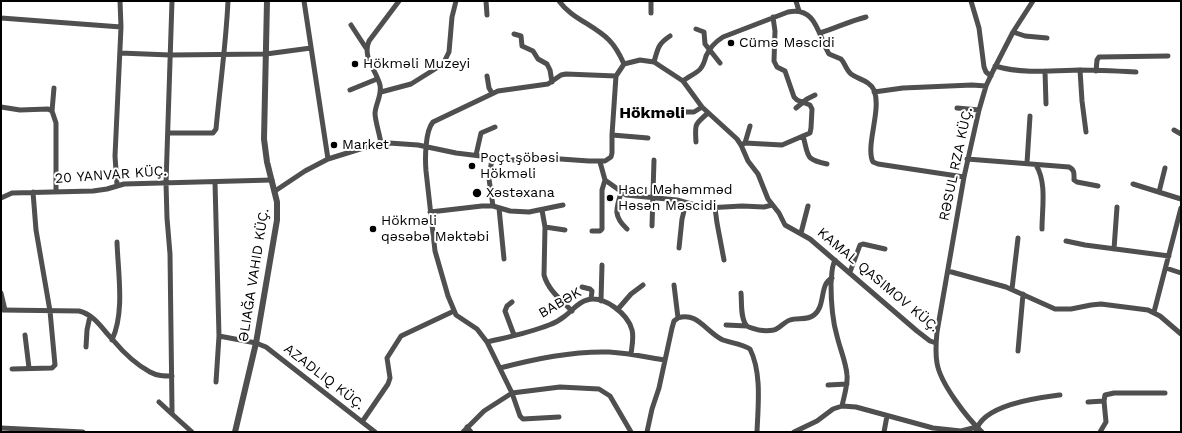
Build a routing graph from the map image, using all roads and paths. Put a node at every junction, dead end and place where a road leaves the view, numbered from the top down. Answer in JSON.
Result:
{"nodes":[{"id":1,"x":120,"y":1,"type":"edge"},
{"id":2,"x":172,"y":1,"type":"edge"},
{"id":3,"x":228,"y":1,"type":"edge"},
{"id":4,"x":266,"y":1,"type":"edge"},
{"id":5,"x":304,"y":1,"type":"edge"},
{"id":6,"x":399,"y":1,"type":"edge"},
{"id":7,"x":456,"y":1,"type":"edge"},
{"id":8,"x":486,"y":1,"type":"edge"},
{"id":9,"x":651,"y":1,"type":"edge"},
{"id":10,"x":796,"y":1,"type":"edge"},
{"id":11,"x":972,"y":1,"type":"edge"},
{"id":12,"x":1033,"y":1,"type":"edge"},
{"id":13,"x":560,"y":2,"type":"edge"},
{"id":14,"x":799,"y":11,"type":"junction"},
{"id":15,"x":651,"y":13,"type":"dead end"},
{"id":16,"x":487,"y":15,"type":"dead end"},
{"id":17,"x":773,"y":17,"type":"junction"},
{"id":18,"x":866,"y":17,"type":"dead end"},
{"id":19,"x":1,"y":18,"type":"edge"},
{"id":20,"x":351,"y":25,"type":"dead end"},
{"id":21,"x":121,"y":27,"type":"junction"},
{"id":22,"x":696,"y":29,"type":"dead end"},
{"id":23,"x":1013,"y":32,"type":"junction"},
{"id":24,"x":820,"y":33,"type":"junction"},
{"id":25,"x":514,"y":34,"type":"dead end"},
{"id":26,"x":670,"y":36,"type":"dead end"},
{"id":27,"x":1047,"y":38,"type":"dead end"},
{"id":28,"x":311,"y":48,"type":"junction"},
{"id":29,"x":366,"y":48,"type":"junction"},
{"id":30,"x":709,"y":49,"type":"junction"},
{"id":31,"x":120,"y":53,"type":"junction"},
{"id":32,"x":266,"y":54,"type":"junction"},
{"id":33,"x":170,"y":55,"type":"junction"},
{"id":34,"x":224,"y":55,"type":"junction"},
{"id":35,"x":1168,"y":56,"type":"dead end"},
{"id":36,"x":654,"y":62,"type":"junction"},
{"id":37,"x":720,"y":62,"type":"dead end"},
{"id":38,"x":624,"y":64,"type":"junction"},
{"id":39,"x":995,"y":66,"type":"junction"},
{"id":40,"x":1080,"y":70,"type":"junction"},
{"id":41,"x":1045,"y":71,"type":"junction"},
{"id":42,"x":1096,"y":71,"type":"junction"},
{"id":43,"x":1136,"y":72,"type":"dead end"},
{"id":44,"x":487,"y":76,"type":"dead end"},
{"id":45,"x":616,"y":76,"type":"junction"},
{"id":46,"x":991,"y":76,"type":"junction"},
{"id":47,"x":378,"y":79,"type":"junction"},
{"id":48,"x":683,"y":81,"type":"junction"},
{"id":49,"x":552,"y":82,"type":"junction"},
{"id":50,"x":986,"y":86,"type":"junction"},
{"id":51,"x":54,"y":88,"type":"dead end"},
{"id":52,"x":350,"y":90,"type":"dead end"},
{"id":53,"x":380,"y":92,"type":"junction"},
{"id":54,"x":874,"y":92,"type":"junction"},
{"id":55,"x":492,"y":93,"type":"junction"},
{"id":56,"x":815,"y":95,"type":"dead end"},
{"id":57,"x":803,"y":102,"type":"junction"},
{"id":58,"x":1046,"y":104,"type":"dead end"},
{"id":59,"x":1,"y":107,"type":"edge"},
{"id":60,"x":702,"y":107,"type":"junction"},
{"id":61,"x":796,"y":108,"type":"dead end"},
{"id":62,"x":957,"y":108,"type":"dead end"},
{"id":63,"x":979,"y":110,"type":"junction"},
{"id":64,"x":52,"y":111,"type":"junction"},
{"id":65,"x":677,"y":112,"type":"dead end"},
{"id":66,"x":708,"y":113,"type":"junction"},
{"id":67,"x":1030,"y":116,"type":"dead end"},
{"id":68,"x":750,"y":126,"type":"dead end"},
{"id":69,"x":495,"y":127,"type":"dead end"},
{"id":70,"x":1174,"y":130,"type":"dead end"},
{"id":71,"x":1086,"y":132,"type":"dead end"},
{"id":72,"x":168,"y":133,"type":"junction"},
{"id":73,"x":1181,"y":134,"type":"edge"},
{"id":74,"x":612,"y":135,"type":"junction"},
{"id":75,"x":803,"y":136,"type":"junction"},
{"id":76,"x":648,"y":138,"type":"dead end"},
{"id":77,"x":696,"y":142,"type":"dead end"},
{"id":78,"x":381,"y":144,"type":"junction"},
{"id":79,"x":743,"y":144,"type":"junction"},
{"id":80,"x":426,"y":146,"type":"junction"},
{"id":81,"x":476,"y":155,"type":"junction"},
{"id":82,"x":492,"y":158,"type":"junction"},
{"id":83,"x":328,"y":159,"type":"junction"},
{"id":84,"x":967,"y":159,"type":"junction"},
{"id":85,"x":654,"y":160,"type":"dead end"},
{"id":86,"x":600,"y":162,"type":"junction"},
{"id":87,"x":1027,"y":163,"type":"junction"},
{"id":88,"x":827,"y":164,"type":"dead end"},
{"id":89,"x":1036,"y":165,"type":"junction"},
{"id":90,"x":1166,"y":168,"type":"dead end"},
{"id":91,"x":964,"y":177,"type":"junction"},
{"id":92,"x":272,"y":180,"type":"junction"},
{"id":93,"x":605,"y":180,"type":"junction"},
{"id":94,"x":215,"y":182,"type":"junction"},
{"id":95,"x":166,"y":183,"type":"junction"},
{"id":96,"x":1133,"y":184,"type":"dead end"},
{"id":97,"x":117,"y":185,"type":"junction"},
{"id":98,"x":1098,"y":186,"type":"dead end"},
{"id":99,"x":275,"y":191,"type":"junction"},
{"id":100,"x":33,"y":192,"type":"junction"},
{"id":101,"x":56,"y":192,"type":"junction"},
{"id":102,"x":1159,"y":192,"type":"junction"},
{"id":103,"x":621,"y":193,"type":"junction"},
{"id":104,"x":1,"y":198,"type":"edge"},
{"id":105,"x":652,"y":198,"type":"junction"},
{"id":106,"x":1181,"y":199,"type":"edge"},
{"id":107,"x":686,"y":203,"type":"junction"},
{"id":108,"x":772,"y":205,"type":"junction"},
{"id":109,"x":493,"y":206,"type":"junction"},
{"id":110,"x":563,"y":206,"type":"dead end"},
{"id":111,"x":808,"y":206,"type":"dead end"},
{"id":112,"x":1117,"y":207,"type":"dead end"},
{"id":113,"x":499,"y":208,"type":"junction"},
{"id":114,"x":715,"y":208,"type":"junction"},
{"id":115,"x":1181,"y":208,"type":"edge"},
{"id":116,"x":542,"y":210,"type":"junction"},
{"id":117,"x":430,"y":212,"type":"junction"},
{"id":118,"x":652,"y":226,"type":"dead end"},
{"id":119,"x":545,"y":227,"type":"junction"},
{"id":120,"x":627,"y":228,"type":"dead end"},
{"id":121,"x":1042,"y":228,"type":"dead end"},
{"id":122,"x":565,"y":230,"type":"dead end"},
{"id":123,"x":592,"y":231,"type":"dead end"},
{"id":124,"x":801,"y":233,"type":"junction"},
{"id":125,"x":1018,"y":238,"type":"dead end"},
{"id":126,"x":1066,"y":241,"type":"dead end"},
{"id":127,"x":117,"y":242,"type":"dead end"},
{"id":128,"x":679,"y":248,"type":"dead end"},
{"id":129,"x":885,"y":249,"type":"dead end"},
{"id":130,"x":1114,"y":249,"type":"junction"},
{"id":131,"x":1170,"y":256,"type":"junction"},
{"id":132,"x":504,"y":258,"type":"dead end"},
{"id":133,"x":724,"y":260,"type":"dead end"},
{"id":134,"x":835,"y":260,"type":"junction"},
{"id":135,"x":602,"y":265,"type":"dead end"},
{"id":136,"x":1166,"y":268,"type":"junction"},
{"id":137,"x":948,"y":271,"type":"junction"},
{"id":138,"x":850,"y":272,"type":"junction"},
{"id":139,"x":1181,"y":273,"type":"edge"},
{"id":140,"x":832,"y":278,"type":"junction"},
{"id":141,"x":644,"y":285,"type":"dead end"},
{"id":142,"x":674,"y":285,"type":"dead end"},
{"id":143,"x":582,"y":287,"type":"dead end"},
{"id":144,"x":1012,"y":289,"type":"junction"},
{"id":145,"x":1,"y":293,"type":"edge"},
{"id":146,"x":741,"y":293,"type":"dead end"},
{"id":147,"x":1023,"y":294,"type":"junction"},
{"id":148,"x":591,"y":299,"type":"junction"},
{"id":149,"x":601,"y":301,"type":"junction"},
{"id":150,"x":823,"y":301,"type":"junction"},
{"id":151,"x":831,"y":301,"type":"junction"},
{"id":152,"x":512,"y":302,"type":"dead end"},
{"id":153,"x":618,"y":309,"type":"junction"},
{"id":154,"x":3,"y":310,"type":"edge"},
{"id":155,"x":572,"y":310,"type":"junction"},
{"id":156,"x":50,"y":311,"type":"junction"},
{"id":157,"x":454,"y":311,"type":"junction"},
{"id":158,"x":1154,"y":312,"type":"junction"},
{"id":159,"x":90,"y":316,"type":"junction"},
{"id":160,"x":678,"y":318,"type":"junction"},
{"id":161,"x":726,"y":325,"type":"dead end"},
{"id":162,"x":747,"y":326,"type":"junction"},
{"id":163,"x":1181,"y":334,"type":"edge"},
{"id":164,"x":25,"y":335,"type":"dead end"},
{"id":165,"x":514,"y":335,"type":"junction"},
{"id":166,"x":219,"y":336,"type":"junction"},
{"id":167,"x":112,"y":340,"type":"junction"},
{"id":168,"x":487,"y":342,"type":"junction"},
{"id":169,"x":256,"y":343,"type":"junction"},
{"id":170,"x":936,"y":344,"type":"junction"},
{"id":171,"x":86,"y":347,"type":"dead end"},
{"id":172,"x":1018,"y":351,"type":"dead end"},
{"id":173,"x":631,"y":354,"type":"junction"},
{"id":174,"x":664,"y":360,"type":"junction"},
{"id":175,"x":29,"y":368,"type":"junction"},
{"id":176,"x":500,"y":368,"type":"junction"},
{"id":177,"x":12,"y":369,"type":"dead end"},
{"id":178,"x":172,"y":376,"type":"junction"},
{"id":179,"x":216,"y":382,"type":"dead end"},
{"id":180,"x":847,"y":384,"type":"junction"},
{"id":181,"x":828,"y":385,"type":"dead end"},
{"id":182,"x":512,"y":393,"type":"junction"},
{"id":183,"x":1165,"y":393,"type":"dead end"},
{"id":184,"x":1060,"y":395,"type":"dead end"},
{"id":185,"x":1104,"y":401,"type":"junction"},
{"id":186,"x":159,"y":402,"type":"dead end"},
{"id":187,"x":1088,"y":402,"type":"dead end"},
{"id":188,"x":842,"y":406,"type":"junction"},
{"id":189,"x":172,"y":414,"type":"junction"},
{"id":190,"x":887,"y":416,"type":"junction"},
{"id":191,"x":559,"y":417,"type":"dead end"},
{"id":192,"x":362,"y":422,"type":"junction"},
{"id":193,"x":466,"y":427,"type":"junction"},
{"id":194,"x":1,"y":428,"type":"edge"},
{"id":195,"x":976,"y":429,"type":"edge"},
{"id":196,"x":38,"y":431,"type":"edge"},
{"id":197,"x":83,"y":432,"type":"edge"},
{"id":198,"x":192,"y":432,"type":"edge"},
{"id":199,"x":235,"y":432,"type":"edge"},
{"id":200,"x":375,"y":432,"type":"edge"},
{"id":201,"x":462,"y":432,"type":"edge"},
{"id":202,"x":471,"y":432,"type":"edge"},
{"id":203,"x":631,"y":432,"type":"edge"},
{"id":204,"x":647,"y":432,"type":"edge"},
{"id":205,"x":757,"y":432,"type":"edge"},
{"id":206,"x":794,"y":432,"type":"edge"},
{"id":207,"x":884,"y":432,"type":"edge"},
{"id":208,"x":982,"y":432,"type":"edge"},
{"id":209,"x":1100,"y":432,"type":"edge"}],
"edges":[{"from":1,"to":21,"type":"street"},
{"from":2,"to":33,"type":"street"},
{"from":3,"to":34,"type":"street"},
{"from":4,"to":32,"type":"street","name":"ƏLIAĞA VAHID KÜÇ."},
{"from":5,"to":28,"type":"street"},
{"from":6,"to":29,"type":"street"},
{"from":7,"to":53,"type":"street"},
{"from":8,"to":16,"type":"street"},
{"from":9,"to":15,"type":"street"},
{"from":10,"to":14,"type":"street"},
{"from":11,"to":46,"type":"street"},
{"from":12,"to":23,"type":"street","name":"RƏSUL RZA KÜÇ."},
{"from":13,"to":38,"type":"street"},
{"from":14,"to":17,"type":"street"},
{"from":14,"to":24,"type":"street"},
{"from":17,"to":30,"type":"street"},
{"from":17,"to":57,"type":"street"},
{"from":18,"to":24,"type":"street"},
{"from":19,"to":21,"type":"street"},
{"from":20,"to":29,"type":"street"},
{"from":21,"to":31,"type":"street"},
{"from":22,"to":30,"type":"street"},
{"from":23,"to":27,"type":"street"},
{"from":23,"to":39,"type":"street","name":"RƏSUL RZA KÜÇ."},
{"from":24,"to":54,"type":"street"},
{"from":25,"to":49,"type":"street"},
{"from":26,"to":36,"type":"street"},
{"from":28,"to":32,"type":"street"},
{"from":28,"to":83,"type":"street"},
{"from":29,"to":47,"type":"street"},
{"from":30,"to":37,"type":"street"},
{"from":30,"to":48,"type":"street"},
{"from":31,"to":33,"type":"street"},
{"from":31,"to":97,"type":"street"},
{"from":32,"to":34,"type":"street"},
{"from":32,"to":92,"type":"street","name":"ƏLIAĞA VAHID KÜÇ."},
{"from":33,"to":34,"type":"street"},
{"from":33,"to":72,"type":"street"},
{"from":34,"to":72,"type":"street"},
{"from":35,"to":42,"type":"street"},
{"from":36,"to":38,"type":"street"},
{"from":36,"to":48,"type":"street"},
{"from":38,"to":45,"type":"street"},
{"from":39,"to":41,"type":"street"},
{"from":39,"to":46,"type":"street","name":"RƏSUL RZA KÜÇ."},
{"from":40,"to":41,"type":"street"},
{"from":40,"to":42,"type":"street"},
{"from":40,"to":71,"type":"street"},
{"from":41,"to":58,"type":"street"},
{"from":42,"to":43,"type":"street"},
{"from":44,"to":55,"type":"street"},
{"from":45,"to":49,"type":"street"},
{"from":45,"to":74,"type":"street"},
{"from":46,"to":50,"type":"street","name":"RƏSUL RZA KÜÇ."},
{"from":47,"to":52,"type":"street"},
{"from":47,"to":53,"type":"street"},
{"from":48,"to":60,"type":"street"},
{"from":49,"to":55,"type":"street"},
{"from":50,"to":54,"type":"street"},
{"from":50,"to":63,"type":"street","name":"RƏSUL RZA KÜÇ."},
{"from":51,"to":64,"type":"street"},
{"from":53,"to":78,"type":"street"},
{"from":54,"to":91,"type":"street"},
{"from":55,"to":80,"type":"street"},
{"from":56,"to":57,"type":"street"},
{"from":57,"to":61,"type":"street"},
{"from":57,"to":75,"type":"street"},
{"from":59,"to":64,"type":"street"},
{"from":60,"to":65,"type":"street"},
{"from":60,"to":66,"type":"street"},
{"from":62,"to":63,"type":"street"},
{"from":63,"to":84,"type":"street","name":"RƏSUL RZA KÜÇ."},
{"from":64,"to":101,"type":"street"},
{"from":66,"to":77,"type":"street"},
{"from":66,"to":79,"type":"street"},
{"from":67,"to":87,"type":"street"},
{"from":68,"to":79,"type":"street"},
{"from":69,"to":81,"type":"street"},
{"from":70,"to":73,"type":"street"},
{"from":72,"to":95,"type":"street"},
{"from":74,"to":76,"type":"street"},
{"from":74,"to":86,"type":"street"},
{"from":75,"to":79,"type":"street"},
{"from":75,"to":88,"type":"street"},
{"from":78,"to":80,"type":"street"},
{"from":78,"to":83,"type":"street"},
{"from":79,"to":108,"type":"street"},
{"from":80,"to":81,"type":"street"},
{"from":80,"to":117,"type":"street"},
{"from":81,"to":82,"type":"street"},
{"from":82,"to":86,"type":"street"},
{"from":82,"to":109,"type":"street"},
{"from":83,"to":99,"type":"street"},
{"from":84,"to":87,"type":"street"},
{"from":84,"to":91,"type":"street","name":"RƏSUL RZA KÜÇ."},
{"from":85,"to":105,"type":"street"},
{"from":86,"to":93,"type":"street"},
{"from":87,"to":89,"type":"street"},
{"from":89,"to":98,"type":"street"},
{"from":89,"to":121,"type":"street"},
{"from":90,"to":102,"type":"street"},
{"from":91,"to":137,"type":"street","name":"RƏSUL RZA KÜÇ."},
{"from":92,"to":94,"type":"street","name":"20 YANVAR KÜÇ."},
{"from":92,"to":99,"type":"street","name":"ƏLIAĞA VAHID KÜÇ."},
{"from":93,"to":103,"type":"street"},
{"from":93,"to":123,"type":"street"},
{"from":94,"to":95,"type":"street","name":"20 YANVAR KÜÇ."},
{"from":94,"to":166,"type":"street"},
{"from":95,"to":97,"type":"street","name":"20 YANVAR KÜÇ."},
{"from":95,"to":178,"type":"street"},
{"from":96,"to":102,"type":"street"},
{"from":97,"to":101,"type":"street","name":"20 YANVAR KÜÇ."},
{"from":99,"to":169,"type":"street","name":"ƏLIAĞA VAHID KÜÇ."},
{"from":100,"to":101,"type":"street","name":"20 YANVAR KÜÇ."},
{"from":100,"to":104,"type":"street","name":"20 YANVAR KÜÇ."},
{"from":100,"to":156,"type":"street"},
{"from":102,"to":106,"type":"street"},
{"from":103,"to":105,"type":"street"},
{"from":103,"to":120,"type":"street"},
{"from":105,"to":107,"type":"street"},
{"from":105,"to":118,"type":"street"},
{"from":107,"to":114,"type":"street"},
{"from":107,"to":128,"type":"street"},
{"from":108,"to":114,"type":"street"},
{"from":108,"to":124,"type":"street"},
{"from":109,"to":113,"type":"street"},
{"from":109,"to":117,"type":"street"},
{"from":110,"to":116,"type":"street"},
{"from":111,"to":124,"type":"street"},
{"from":112,"to":130,"type":"street"},
{"from":113,"to":116,"type":"street"},
{"from":113,"to":132,"type":"street"},
{"from":114,"to":133,"type":"street"},
{"from":115,"to":131,"type":"street"},
{"from":116,"to":119,"type":"street"},
{"from":117,"to":157,"type":"street"},
{"from":119,"to":122,"type":"street"},
{"from":119,"to":155,"type":"street"},
{"from":124,"to":134,"type":"street"},
{"from":125,"to":144,"type":"street"},
{"from":126,"to":130,"type":"street"},
{"from":127,"to":167,"type":"street"},
{"from":129,"to":138,"type":"street"},
{"from":130,"to":131,"type":"street"},
{"from":131,"to":136,"type":"street"},
{"from":134,"to":138,"type":"street"},
{"from":134,"to":140,"type":"street"},
{"from":135,"to":149,"type":"street"},
{"from":136,"to":139,"type":"street"},
{"from":136,"to":158,"type":"street"},
{"from":137,"to":144,"type":"street"},
{"from":137,"to":170,"type":"street","name":"RƏSUL RZA KÜÇ."},
{"from":138,"to":170,"type":"street"},
{"from":140,"to":150,"type":"street"},
{"from":140,"to":151,"type":"street"},
{"from":141,"to":153,"type":"street"},
{"from":142,"to":160,"type":"street"},
{"from":143,"to":148,"type":"street"},
{"from":144,"to":147,"type":"street"},
{"from":145,"to":154,"type":"street"},
{"from":146,"to":162,"type":"street"},
{"from":147,"to":158,"type":"street"},
{"from":147,"to":172,"type":"street"},
{"from":148,"to":149,"type":"street","name":"BABƏK"},
{"from":148,"to":155,"type":"street","name":"BABƏK"},
{"from":149,"to":153,"type":"street","name":"BABƏK"},
{"from":150,"to":151,"type":"street"},
{"from":150,"to":162,"type":"street"},
{"from":151,"to":180,"type":"street"},
{"from":152,"to":165,"type":"street"},
{"from":153,"to":173,"type":"street","name":"BABƏK"},
{"from":154,"to":156,"type":"street"},
{"from":155,"to":165,"type":"street","name":"BABƏK"},
{"from":156,"to":159,"type":"street"},
{"from":156,"to":175,"type":"street"},
{"from":157,"to":168,"type":"street"},
{"from":157,"to":192,"type":"street"},
{"from":158,"to":163,"type":"street"},
{"from":159,"to":167,"type":"street"},
{"from":159,"to":171,"type":"street"},
{"from":160,"to":174,"type":"street"},
{"from":160,"to":205,"type":"street"},
{"from":161,"to":162,"type":"street"},
{"from":164,"to":175,"type":"street"},
{"from":165,"to":168,"type":"street","name":"BABƏK"},
{"from":166,"to":169,"type":"street"},
{"from":166,"to":179,"type":"street"},
{"from":167,"to":178,"type":"street"},
{"from":168,"to":176,"type":"street"},
{"from":169,"to":192,"type":"street"},
{"from":169,"to":199,"type":"street","name":"ƏLIAĞA VAHID KÜÇ."},
{"from":170,"to":195,"type":"street"},
{"from":173,"to":174,"type":"street"},
{"from":173,"to":176,"type":"street"},
{"from":174,"to":204,"type":"street"},
{"from":175,"to":177,"type":"street"},
{"from":176,"to":182,"type":"street"},
{"from":178,"to":189,"type":"street"},
{"from":180,"to":181,"type":"street"},
{"from":180,"to":188,"type":"street"},
{"from":182,"to":191,"type":"street"},
{"from":182,"to":193,"type":"street"},
{"from":182,"to":203,"type":"street"},
{"from":183,"to":185,"type":"street"},
{"from":184,"to":195,"type":"street"},
{"from":185,"to":187,"type":"street"},
{"from":185,"to":209,"type":"street"},
{"from":186,"to":189,"type":"street"},
{"from":188,"to":190,"type":"street"},
{"from":188,"to":206,"type":"street"},
{"from":189,"to":198,"type":"street"},
{"from":190,"to":195,"type":"street"},
{"from":190,"to":207,"type":"street"},
{"from":192,"to":200,"type":"street"},
{"from":193,"to":201,"type":"street"},
{"from":193,"to":202,"type":"street"},
{"from":194,"to":196,"type":"street"},
{"from":195,"to":208,"type":"street"},
{"from":196,"to":197,"type":"street"}]}
